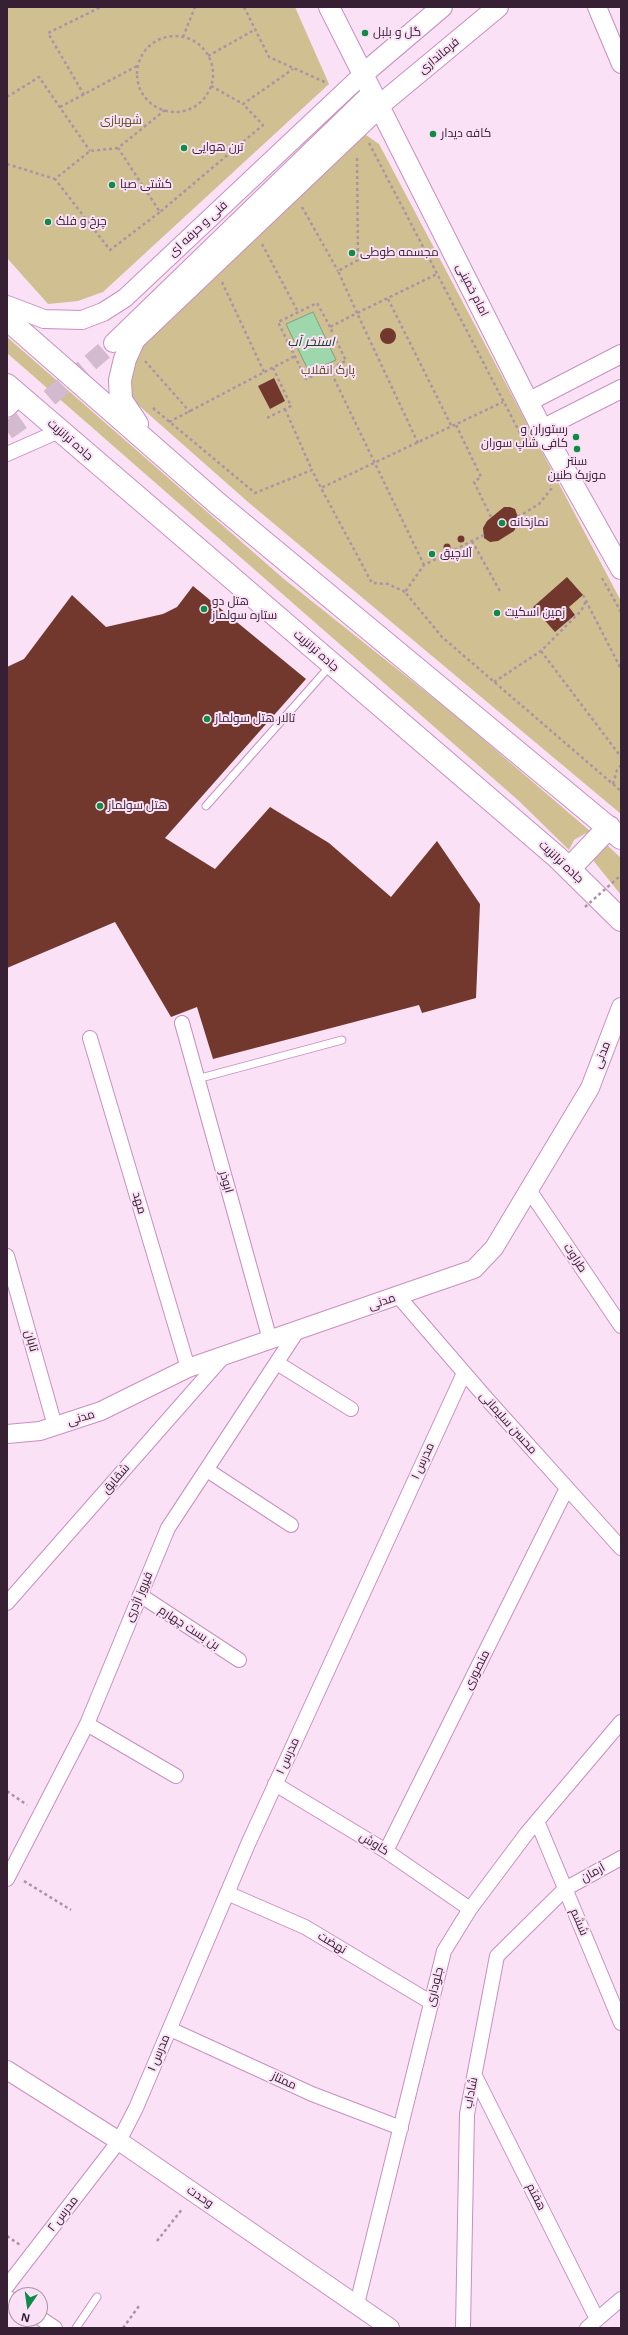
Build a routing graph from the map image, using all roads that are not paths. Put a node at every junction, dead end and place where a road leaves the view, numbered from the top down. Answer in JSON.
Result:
{"nodes":[{"id":1,"x":329,"y":7,"type":"edge"},
{"id":2,"x":442,"y":7,"type":"edge"},
{"id":3,"x":498,"y":7,"type":"edge"},
{"id":4,"x":598,"y":7,"type":"edge"},
{"id":5,"x":621,"y":64,"type":"edge"},
{"id":6,"x":362,"y":75,"type":"junction"},
{"id":7,"x":376,"y":99,"type":"junction"},
{"id":8,"x":7,"y":306,"type":"edge"},
{"id":9,"x":7,"y":319,"type":"edge"},
{"id":10,"x":112,"y":343,"type":"tunnel mouth"},
{"id":11,"x":621,"y":354,"type":"edge"},
{"id":12,"x":621,"y":389,"type":"edge"},
{"id":13,"x":11,"y":396,"type":"edge"},
{"id":14,"x":528,"y":402,"type":"junction"},
{"id":15,"x":542,"y":429,"type":"junction"},
{"id":16,"x":60,"y":431,"type":"junction"},
{"id":17,"x":150,"y":445,"type":"junction"},
{"id":18,"x":7,"y":454,"type":"edge"},
{"id":19,"x":621,"y":569,"type":"edge"},
{"id":20,"x":332,"y":665,"type":"junction"},
{"id":21,"x":206,"y":806,"type":"dead end"},
{"id":22,"x":615,"y":833,"type":"edge"},
{"id":23,"x":570,"y":868,"type":"junction"},
{"id":24,"x":621,"y":920,"type":"edge"},
{"id":25,"x":621,"y":1007,"type":"edge"},
{"id":26,"x":182,"y":1023,"type":"dead end"},
{"id":27,"x":90,"y":1038,"type":"dead end"},
{"id":28,"x":342,"y":1040,"type":"dead end"},
{"id":29,"x":197,"y":1079,"type":"junction"},
{"id":30,"x":529,"y":1190,"type":"junction"},
{"id":31,"x":7,"y":1256,"type":"edge"},
{"id":32,"x":398,"y":1296,"type":"junction"},
{"id":33,"x":621,"y":1326,"type":"edge"},
{"id":34,"x":298,"y":1330,"type":"junction"},
{"id":35,"x":270,"y":1340,"type":"junction"},
{"id":36,"x":224,"y":1356,"type":"junction"},
{"id":37,"x":277,"y":1363,"type":"junction"},
{"id":38,"x":188,"y":1368,"type":"junction"},
{"id":39,"x":464,"y":1373,"type":"junction"},
{"id":40,"x":351,"y":1409,"type":"dead end"},
{"id":41,"x":55,"y":1426,"type":"junction"},
{"id":42,"x":7,"y":1434,"type":"edge"},
{"id":43,"x":207,"y":1470,"type":"junction"},
{"id":44,"x":567,"y":1488,"type":"junction"},
{"id":45,"x":291,"y":1525,"type":"dead end"},
{"id":46,"x":621,"y":1548,"type":"edge"},
{"id":47,"x":140,"y":1595,"type":"junction"},
{"id":48,"x":7,"y":1603,"type":"edge"},
{"id":49,"x":238,"y":1660,"type":"dead end"},
{"id":50,"x":621,"y":1722,"type":"edge"},
{"id":51,"x":87,"y":1724,"type":"junction"},
{"id":52,"x":176,"y":1776,"type":"dead end"},
{"id":53,"x":275,"y":1784,"type":"junction"},
{"id":54,"x":537,"y":1821,"type":"junction"},
{"id":55,"x":386,"y":1850,"type":"junction"},
{"id":56,"x":621,"y":1858,"type":"edge"},
{"id":57,"x":9,"y":1876,"type":"edge"},
{"id":58,"x":565,"y":1889,"type":"junction"},
{"id":59,"x":227,"y":1893,"type":"junction"},
{"id":60,"x":470,"y":1910,"type":"junction"},
{"id":61,"x":432,"y":2003,"type":"junction"},
{"id":62,"x":621,"y":2023,"type":"edge"},
{"id":63,"x":170,"y":2029,"type":"junction"},
{"id":64,"x":7,"y":2070,"type":"edge"},
{"id":65,"x":474,"y":2076,"type":"junction"},
{"id":66,"x":401,"y":2128,"type":"junction"},
{"id":67,"x":118,"y":2141,"type":"junction"},
{"id":68,"x":7,"y":2286,"type":"edge"},
{"id":69,"x":97,"y":2297,"type":"dead end"},
{"id":70,"x":621,"y":2299,"type":"edge"},
{"id":71,"x":358,"y":2304,"type":"junction"},
{"id":72,"x":592,"y":2323,"type":"edge"},
{"id":73,"x":385,"y":2327,"type":"edge"},
{"id":74,"x":76,"y":2328,"type":"edge"},
{"id":75,"x":463,"y":2328,"type":"edge"}],
"edges":[{"from":1,"to":6,"type":"main road","name":"امام خمینی"},
{"from":2,"to":6,"type":"main road"},
{"from":3,"to":7,"type":"main road","name":"فرمانداری"},
{"from":4,"to":5,"type":"street"},
{"from":6,"to":7,"type":"main road","name":"امام خمینی"},
{"from":6,"to":8,"type":"street","name":"فنی و حرفه ای"},
{"from":7,"to":10,"type":"street"},
{"from":7,"to":14,"type":"main road","name":"امام خمینی"},
{"from":7,"to":17,"type":"main road"},
{"from":9,"to":17,"type":"main road"},
{"from":11,"to":14,"type":"street"},
{"from":12,"to":15,"type":"street"},
{"from":13,"to":16,"type":"main road","name":"جاده ترانزیت"},
{"from":14,"to":15,"type":"main road","name":"امام خمینی"},
{"from":15,"to":19,"type":"main road","name":"امام خمینی"},
{"from":16,"to":18,"type":"street"},
{"from":16,"to":20,"type":"main road","name":"جاده ترانزیت"},
{"from":17,"to":22,"type":"main road"},
{"from":20,"to":21,"type":"lane"},
{"from":20,"to":23,"type":"main road","name":"جاده ترانزیت"},
{"from":22,"to":23,"type":"main road"},
{"from":23,"to":24,"type":"main road","name":"جاده ترانزیت"},
{"from":25,"to":30,"type":"street","name":"مدنی"},
{"from":26,"to":29,"type":"street","name":"ابوذر"},
{"from":27,"to":38,"type":"street","name":"مهد"},
{"from":28,"to":29,"type":"lane"},
{"from":29,"to":35,"type":"street","name":"ابوذر"},
{"from":30,"to":32,"type":"street","name":"مدنی"},
{"from":30,"to":33,"type":"street","name":"طراوت"},
{"from":31,"to":41,"type":"street","name":"تابان"},
{"from":32,"to":34,"type":"street","name":"مدنی"},
{"from":32,"to":39,"type":"street","name":"محسن سلیمانی"},
{"from":34,"to":35,"type":"street","name":"مدنی"},
{"from":34,"to":37,"type":"street","name":"فیروز اژدری"},
{"from":35,"to":36,"type":"street","name":"مدنی"},
{"from":36,"to":38,"type":"street","name":"مدنی"},
{"from":36,"to":48,"type":"street","name":"شقایق"},
{"from":37,"to":40,"type":"street"},
{"from":37,"to":43,"type":"street","name":"فیروز اژدری"},
{"from":38,"to":41,"type":"street","name":"مدنی"},
{"from":39,"to":44,"type":"street","name":"محسن سلیمانی"},
{"from":39,"to":53,"type":"street","name":"مدرس ۱"},
{"from":41,"to":42,"type":"street","name":"مدنی"},
{"from":43,"to":45,"type":"street"},
{"from":43,"to":47,"type":"street","name":"فیروز اژدری"},
{"from":44,"to":46,"type":"street","name":"محسن سلیمانی"},
{"from":44,"to":55,"type":"street","name":"منصوری"},
{"from":47,"to":49,"type":"street","name":"بن بست چهارم"},
{"from":47,"to":51,"type":"street","name":"فیروز اژدری"},
{"from":50,"to":54,"type":"street","name":"جلوداری"},
{"from":51,"to":52,"type":"street"},
{"from":51,"to":57,"type":"street","name":"فیروز اژدری"},
{"from":53,"to":55,"type":"street","name":"کاوش"},
{"from":53,"to":59,"type":"street","name":"مدرس ۱"},
{"from":54,"to":58,"type":"street","name":"ششم"},
{"from":54,"to":60,"type":"street","name":"جلوداری"},
{"from":55,"to":60,"type":"street","name":"کاوش"},
{"from":56,"to":58,"type":"street","name":"آرمان"},
{"from":58,"to":62,"type":"street","name":"ششم"},
{"from":58,"to":65,"type":"street","name":"شاداب"},
{"from":59,"to":61,"type":"street","name":"نهضت"},
{"from":59,"to":63,"type":"street","name":"مدرس ۱"},
{"from":60,"to":61,"type":"street","name":"جلوداری"},
{"from":61,"to":66,"type":"street","name":"جلوداری"},
{"from":63,"to":66,"type":"street","name":"ممتاز"},
{"from":63,"to":67,"type":"street","name":"مدرس ۱"},
{"from":64,"to":67,"type":"street","name":"وحدت"},
{"from":65,"to":72,"type":"street","name":"هفتم"},
{"from":65,"to":75,"type":"street","name":"شاداب"},
{"from":66,"to":71,"type":"street","name":"جلوداری"},
{"from":67,"to":68,"type":"street","name":"مدرس ۲"},
{"from":67,"to":71,"type":"street","name":"وحدت"},
{"from":69,"to":74,"type":"lane"},
{"from":70,"to":72,"type":"street"},
{"from":71,"to":73,"type":"street","name":"وحدت"}]}
